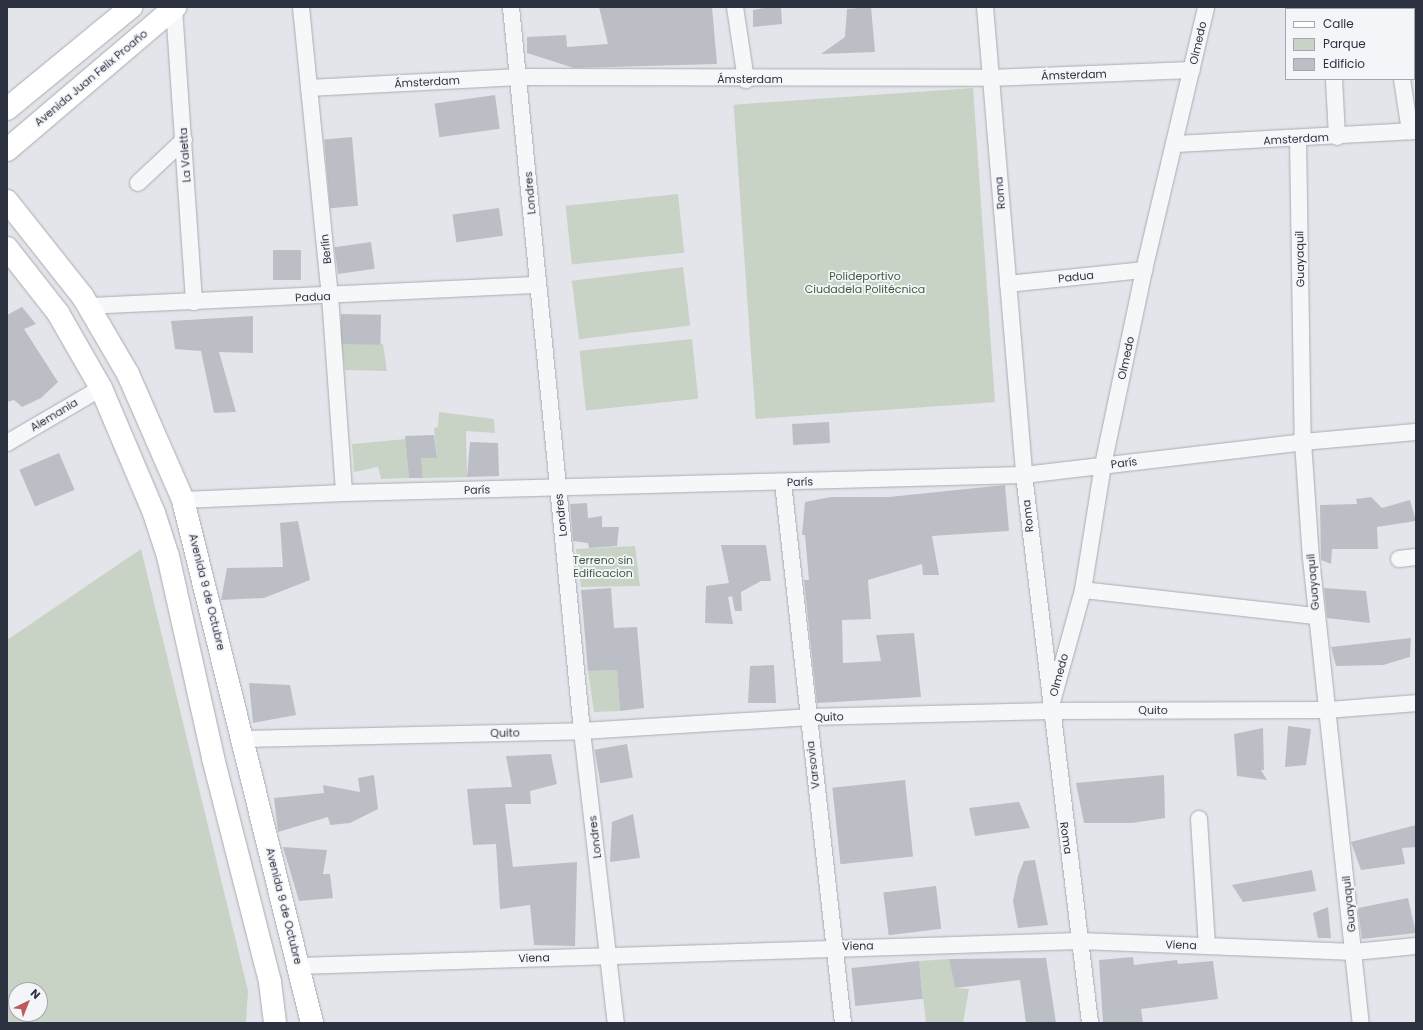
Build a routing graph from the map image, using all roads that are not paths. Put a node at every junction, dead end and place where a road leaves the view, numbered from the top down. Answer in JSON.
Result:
{"nodes":[{"id":1,"x":131,"y":7,"type":"edge"},
{"id":2,"x":301,"y":7,"type":"edge"},
{"id":3,"x":511,"y":7,"type":"edge"},
{"id":4,"x":735,"y":7,"type":"edge"},
{"id":5,"x":985,"y":7,"type":"edge"},
{"id":6,"x":1206,"y":7,"type":"edge"},
{"id":7,"x":174,"y":8,"type":"edge"},
{"id":8,"x":1192,"y":70,"type":"junction"},
{"id":9,"x":520,"y":77,"type":"junction"},
{"id":10,"x":990,"y":78,"type":"junction"},
{"id":11,"x":746,"y":80,"type":"junction"},
{"id":12,"x":1334,"y":80,"type":"edge"},
{"id":13,"x":1402,"y":80,"type":"edge"},
{"id":14,"x":309,"y":88,"type":"junction"},
{"id":15,"x":7,"y":109,"type":"edge"},
{"id":16,"x":1413,"y":131,"type":"edge"},
{"id":17,"x":1337,"y":136,"type":"junction"},
{"id":18,"x":1298,"y":139,"type":"junction"},
{"id":19,"x":184,"y":140,"type":"junction"},
{"id":20,"x":1175,"y":144,"type":"junction"},
{"id":21,"x":7,"y":150,"type":"edge"},
{"id":22,"x":138,"y":183,"type":"dead end"},
{"id":23,"x":7,"y":201,"type":"edge"},
{"id":24,"x":7,"y":248,"type":"edge"},
{"id":25,"x":1144,"y":270,"type":"junction"},
{"id":26,"x":1008,"y":284,"type":"junction"},
{"id":27,"x":538,"y":285,"type":"junction"},
{"id":28,"x":330,"y":296,"type":"junction"},
{"id":29,"x":194,"y":302,"type":"junction"},
{"id":30,"x":88,"y":306,"type":"junction"},
{"id":31,"x":101,"y":388,"type":"junction"},
{"id":32,"x":1416,"y":432,"type":"edge"},
{"id":33,"x":9,"y":439,"type":"edge"},
{"id":34,"x":1303,"y":442,"type":"junction"},
{"id":35,"x":1104,"y":465,"type":"junction"},
{"id":36,"x":1024,"y":475,"type":"junction"},
{"id":37,"x":783,"y":482,"type":"junction"},
{"id":38,"x":558,"y":488,"type":"junction"},
{"id":39,"x":344,"y":492,"type":"junction"},
{"id":40,"x":183,"y":500,"type":"junction"},
{"id":41,"x":1416,"y":557,"type":"edge"},
{"id":42,"x":1399,"y":559,"type":"dead end"},
{"id":43,"x":1083,"y":590,"type":"junction"},
{"id":44,"x":1316,"y":616,"type":"junction"},
{"id":45,"x":1416,"y":703,"type":"edge"},
{"id":46,"x":1328,"y":710,"type":"junction"},
{"id":47,"x":1050,"y":711,"type":"junction"},
{"id":48,"x":808,"y":717,"type":"junction"},
{"id":49,"x":582,"y":731,"type":"junction"},
{"id":50,"x":242,"y":739,"type":"junction"},
{"id":51,"x":1199,"y":819,"type":"dead end"},
{"id":52,"x":1080,"y":941,"type":"junction"},
{"id":53,"x":834,"y":946,"type":"junction"},
{"id":54,"x":1207,"y":946,"type":"junction"},
{"id":55,"x":1416,"y":946,"type":"edge"},
{"id":56,"x":1354,"y":952,"type":"junction"},
{"id":57,"x":609,"y":955,"type":"junction"},
{"id":58,"x":299,"y":966,"type":"junction"},
{"id":59,"x":275,"y":1023,"type":"edge"},
{"id":60,"x":312,"y":1023,"type":"edge"},
{"id":61,"x":616,"y":1023,"type":"edge"},
{"id":62,"x":843,"y":1023,"type":"edge"},
{"id":63,"x":1090,"y":1023,"type":"edge"},
{"id":64,"x":1361,"y":1023,"type":"edge"}],
"edges":[{"from":1,"to":15,"type":"main road"},
{"from":2,"to":14,"type":"street","name":"Berlín"},
{"from":3,"to":9,"type":"street","name":"Londres"},
{"from":4,"to":11,"type":"street"},
{"from":5,"to":10,"type":"street","name":"Roma"},
{"from":6,"to":8,"type":"street","name":"Olmedo"},
{"from":7,"to":19,"type":"street","name":"La Valetta"},
{"from":7,"to":21,"type":"main road","name":"Avenida Juan Felix Proaño"},
{"from":8,"to":10,"type":"street","name":"Ámsterdam"},
{"from":8,"to":20,"type":"street","name":"Olmedo"},
{"from":9,"to":11,"type":"street","name":"Ámsterdam"},
{"from":9,"to":14,"type":"street","name":"Ámsterdam"},
{"from":9,"to":27,"type":"street","name":"Londres"},
{"from":10,"to":11,"type":"street","name":"Ámsterdam"},
{"from":10,"to":26,"type":"street","name":"Roma"},
{"from":12,"to":17,"type":"street"},
{"from":13,"to":16,"type":"street"},
{"from":14,"to":28,"type":"street","name":"Berlín"},
{"from":16,"to":17,"type":"street","name":"Amsterdam"},
{"from":17,"to":18,"type":"street","name":"Amsterdam"},
{"from":18,"to":20,"type":"street","name":"Amsterdam"},
{"from":18,"to":34,"type":"street","name":"Guayaquil"},
{"from":19,"to":22,"type":"street"},
{"from":19,"to":29,"type":"street","name":"La Valetta"},
{"from":20,"to":25,"type":"street","name":"Olmedo"},
{"from":23,"to":30,"type":"main road","name":"Avenida 9 de Octubre"},
{"from":24,"to":31,"type":"main road"},
{"from":25,"to":26,"type":"street","name":"Padua"},
{"from":25,"to":35,"type":"street","name":"Olmedo"},
{"from":26,"to":36,"type":"street","name":"Roma"},
{"from":27,"to":28,"type":"street","name":"Padua"},
{"from":27,"to":38,"type":"street","name":"Londres"},
{"from":28,"to":29,"type":"street","name":"Padua"},
{"from":28,"to":39,"type":"street","name":"Berlín"},
{"from":29,"to":30,"type":"street","name":"Padua"},
{"from":30,"to":40,"type":"main road","name":"Avenida 9 de Octubre"},
{"from":31,"to":33,"type":"street","name":"Alemania"},
{"from":31,"to":59,"type":"main road"},
{"from":32,"to":34,"type":"street","name":"París"},
{"from":34,"to":35,"type":"street","name":"París"},
{"from":34,"to":44,"type":"street","name":"Guayaquil"},
{"from":35,"to":36,"type":"street","name":"París"},
{"from":35,"to":43,"type":"street","name":"Olmedo"},
{"from":36,"to":37,"type":"street","name":"París"},
{"from":36,"to":47,"type":"street","name":"Roma"},
{"from":37,"to":38,"type":"street","name":"París"},
{"from":37,"to":48,"type":"street","name":"Varsovia"},
{"from":38,"to":39,"type":"street","name":"París"},
{"from":38,"to":49,"type":"street","name":"Londres"},
{"from":39,"to":40,"type":"street","name":"París"},
{"from":40,"to":50,"type":"main road","name":"Avenida 9 de Octubre"},
{"from":41,"to":42,"type":"street"},
{"from":43,"to":44,"type":"street"},
{"from":43,"to":47,"type":"street","name":"Olmedo"},
{"from":44,"to":46,"type":"street","name":"Guayaquil"},
{"from":45,"to":46,"type":"street","name":"Quito"},
{"from":46,"to":47,"type":"street","name":"Quito"},
{"from":46,"to":56,"type":"street","name":"Guayaquil"},
{"from":47,"to":48,"type":"street","name":"Quito"},
{"from":47,"to":52,"type":"street","name":"Roma"},
{"from":48,"to":49,"type":"street","name":"Quito"},
{"from":48,"to":53,"type":"street","name":"Varsovia"},
{"from":49,"to":50,"type":"street","name":"Quito"},
{"from":49,"to":57,"type":"street","name":"Londres"},
{"from":50,"to":58,"type":"main road","name":"Avenida 9 de Octubre"},
{"from":51,"to":54,"type":"street"},
{"from":52,"to":53,"type":"street","name":"Viena"},
{"from":52,"to":54,"type":"street","name":"Viena"},
{"from":52,"to":63,"type":"street","name":"Roma"},
{"from":53,"to":57,"type":"street","name":"Viena"},
{"from":53,"to":62,"type":"street","name":"Varsovia"},
{"from":54,"to":56,"type":"street","name":"Viena"},
{"from":55,"to":56,"type":"street","name":"Viena"},
{"from":56,"to":64,"type":"street","name":"Guayaquil"},
{"from":57,"to":58,"type":"street","name":"Viena"},
{"from":57,"to":61,"type":"street","name":"Londres"},
{"from":58,"to":60,"type":"main road","name":"Avenida 9 de Octubre"}]}
